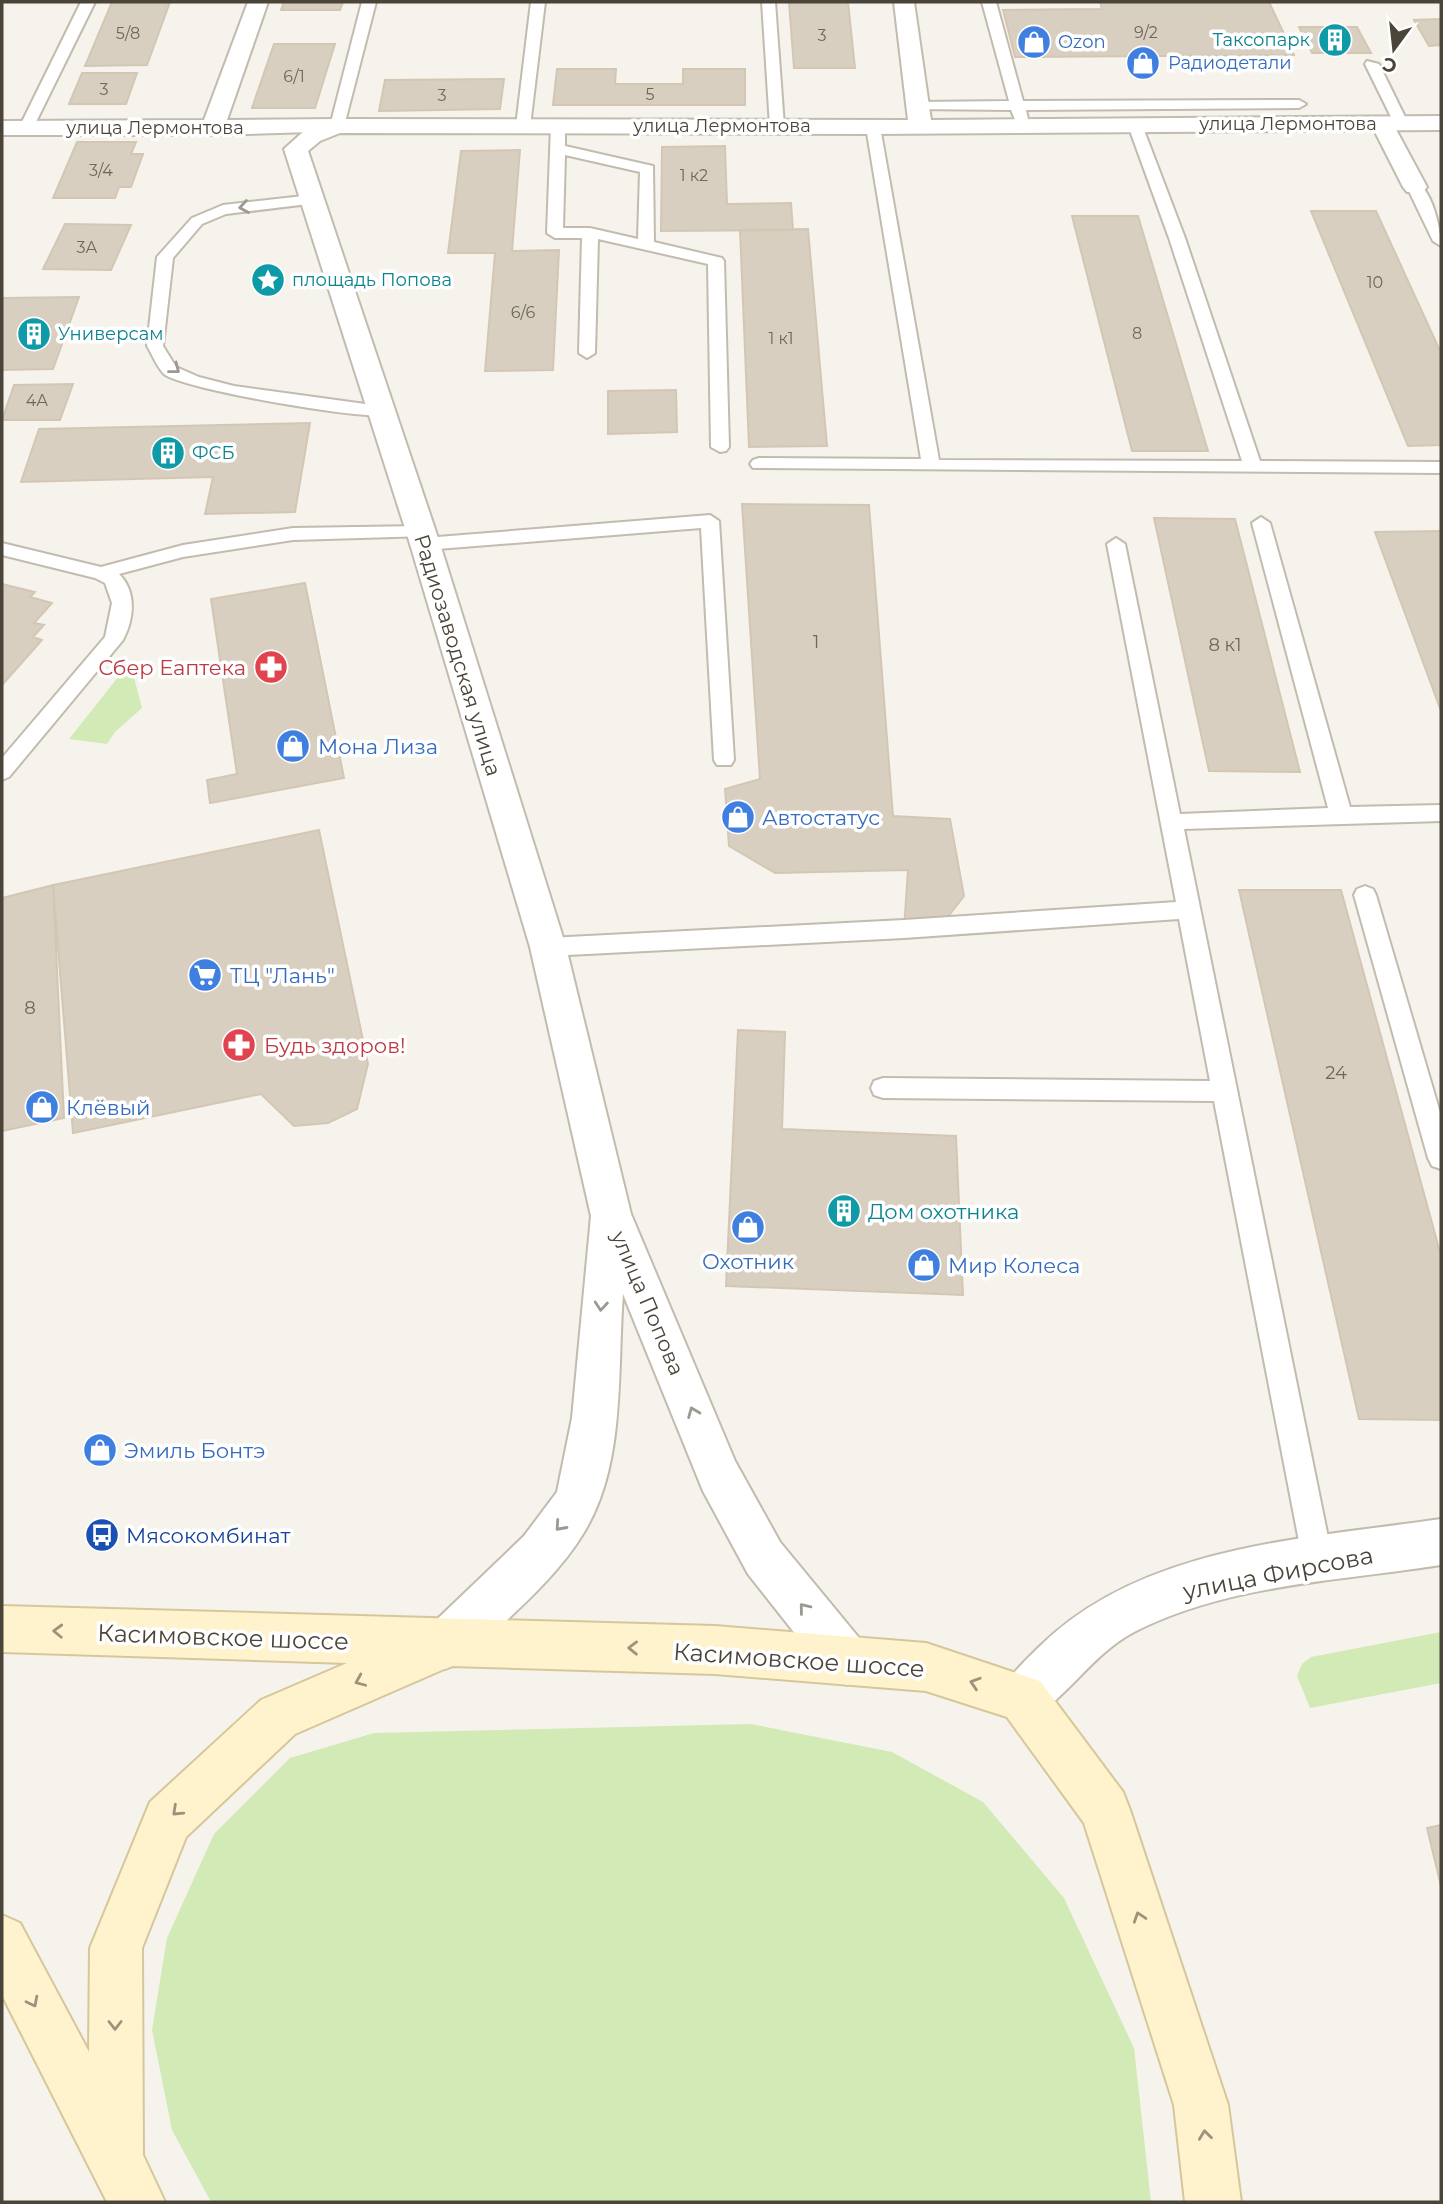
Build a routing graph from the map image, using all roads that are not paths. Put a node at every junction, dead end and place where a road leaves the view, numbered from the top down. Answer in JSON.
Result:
{"nodes":[{"id":1,"x":88,"y":2,"type":"edge"},
{"id":2,"x":258,"y":2,"type":"edge"},
{"id":3,"x":369,"y":2,"type":"edge"},
{"id":4,"x":538,"y":2,"type":"edge"},
{"id":5,"x":768,"y":2,"type":"edge"},
{"id":6,"x":904,"y":2,"type":"edge"},
{"id":7,"x":989,"y":2,"type":"edge"},
{"id":8,"x":1372,"y":64,"type":"dead end"},
{"id":9,"x":1300,"y":104,"type":"dead end"},
{"id":10,"x":1020,"y":115,"type":"junction"},
{"id":11,"x":919,"y":116,"type":"junction"},
{"id":12,"x":1441,"y":123,"type":"edge"},
{"id":13,"x":1392,"y":124,"type":"junction"},
{"id":14,"x":1135,"y":125,"type":"junction"},
{"id":15,"x":337,"y":126,"type":"junction"},
{"id":16,"x":523,"y":126,"type":"junction"},
{"id":17,"x":558,"y":126,"type":"junction"},
{"id":18,"x":777,"y":126,"type":"junction"},
{"id":19,"x":873,"y":127,"type":"junction"},
{"id":20,"x":2,"y":128,"type":"edge"},
{"id":21,"x":26,"y":128,"type":"junction"},
{"id":22,"x":214,"y":128,"type":"junction"},
{"id":23,"x":557,"y":149,"type":"junction"},
{"id":24,"x":1415,"y":187,"type":"joint"},
{"id":25,"x":312,"y":200,"type":"junction"},
{"id":26,"x":590,"y":233,"type":"junction"},
{"id":27,"x":1440,"y":238,"type":"edge"},
{"id":28,"x":646,"y":245,"type":"junction"},
{"id":29,"x":587,"y":353,"type":"dead end"},
{"id":30,"x":380,"y":411,"type":"junction"},
{"id":31,"x":720,"y":447,"type":"dead end"},
{"id":32,"x":759,"y":464,"type":"dead end"},
{"id":33,"x":931,"y":464,"type":"junction"},
{"id":34,"x":1252,"y":465,"type":"junction"},
{"id":35,"x":1441,"y":468,"type":"edge"},
{"id":36,"x":1261,"y":523,"type":"dead end"},
{"id":37,"x":423,"y":538,"type":"junction"},
{"id":38,"x":1116,"y":544,"type":"dead end"},
{"id":39,"x":2,"y":549,"type":"edge"},
{"id":40,"x":101,"y":573,"type":"junction"},
{"id":41,"x":724,"y":760,"type":"dead end"},
{"id":42,"x":2,"y":772,"type":"edge"},
{"id":43,"x":1441,"y":813,"type":"edge"},
{"id":44,"x":1341,"y":814,"type":"junction"},
{"id":45,"x":1171,"y":822,"type":"junction"},
{"id":46,"x":1365,"y":895,"type":"dead end"},
{"id":47,"x":1189,"y":910,"type":"junction"},
{"id":48,"x":548,"y":947,"type":"junction"},
{"id":49,"x":883,"y":1088,"type":"dead end"},
{"id":50,"x":1225,"y":1091,"type":"junction"},
{"id":51,"x":1441,"y":1158,"type":"edge"},
{"id":52,"x":611,"y":1214,"type":"junction"},
{"id":53,"x":1441,"y":1542,"type":"edge"},
{"id":54,"x":1318,"y":1562,"type":"junction"},
{"id":55,"x":2,"y":1629,"type":"edge"},
{"id":56,"x":445,"y":1644,"type":"junction"},
{"id":57,"x":847,"y":1661,"type":"junction"},
{"id":58,"x":1023,"y":1698,"type":"junction"},
{"id":59,"x":2,"y":1941,"type":"edge"},
{"id":60,"x":126,"y":2180,"type":"edge"},
{"id":61,"x":1213,"y":2202,"type":"edge"}],
"edges":[{"from":1,"to":21,"type":"lane"},
{"from":2,"to":22,"type":"street"},
{"from":3,"to":15,"type":"lane"},
{"from":4,"to":16,"type":"lane"},
{"from":5,"to":18,"type":"lane"},
{"from":6,"to":11,"type":"street"},
{"from":7,"to":10,"type":"lane"},
{"from":8,"to":13,"type":"lane"},
{"from":9,"to":10,"type":"lane"},
{"from":10,"to":11,"type":"street","name":"улица Лермонтова"},
{"from":10,"to":14,"type":"street","name":"улица Лермонтова"},
{"from":11,"to":19,"type":"street","name":"улица Лермонтова"},
{"from":12,"to":13,"type":"street","name":"улица Лермонтова"},
{"from":13,"to":14,"type":"street","name":"улица Лермонтова"},
{"from":13,"to":24,"type":"street"},
{"from":14,"to":34,"type":"lane"},
{"from":15,"to":16,"type":"street","name":"улица Лермонтова"},
{"from":15,"to":22,"type":"street","name":"улица Лермонтова"},
{"from":15,"to":25,"type":"street","name":"Радиозаводская улица"},
{"from":16,"to":17,"type":"street","name":"улица Лермонтова"},
{"from":17,"to":18,"type":"street","name":"улица Лермонтова"},
{"from":17,"to":23,"type":"lane"},
{"from":18,"to":19,"type":"street","name":"улица Лермонтова"},
{"from":19,"to":33,"type":"lane"},
{"from":20,"to":21,"type":"street","name":"улица Лермонтова"},
{"from":21,"to":22,"type":"street","name":"улица Лермонтова"},
{"from":23,"to":26,"type":"lane"},
{"from":23,"to":28,"type":"lane"},
{"from":24,"to":27,"type":"lane"},
{"from":25,"to":30,"type":"street","name":"Радиозаводская улица"},
{"from":25,"to":30,"type":"lane","one_way":true},
{"from":26,"to":28,"type":"lane"},
{"from":26,"to":29,"type":"lane"},
{"from":28,"to":31,"type":"lane"},
{"from":30,"to":37,"type":"street","name":"Радиозаводская улица"},
{"from":32,"to":33,"type":"lane"},
{"from":33,"to":34,"type":"lane"},
{"from":34,"to":35,"type":"lane"},
{"from":36,"to":44,"type":"lane"},
{"from":37,"to":40,"type":"lane"},
{"from":37,"to":41,"type":"lane"},
{"from":37,"to":48,"type":"street","name":"Радиозаводская улица"},
{"from":38,"to":45,"type":"lane"},
{"from":39,"to":40,"type":"lane"},
{"from":40,"to":42,"type":"lane"},
{"from":43,"to":44,"type":"lane"},
{"from":44,"to":45,"type":"lane"},
{"from":45,"to":47,"type":"lane"},
{"from":46,"to":51,"type":"lane"},
{"from":47,"to":48,"type":"lane"},
{"from":47,"to":50,"type":"lane"},
{"from":48,"to":52,"type":"street","name":"Радиозаводская улица"},
{"from":49,"to":50,"type":"lane"},
{"from":50,"to":54,"type":"lane"},
{"from":52,"to":56,"type":"street","name":"улица Попова","one_way":true},
{"from":57,"to":52,"type":"street","name":"улица Попова","one_way":true},
{"from":53,"to":54,"type":"street","name":"улица Фирсова"},
{"from":54,"to":58,"type":"street","name":"улица Фирсова"},
{"from":56,"to":55,"type":"main road","name":"Касимовское шоссе","one_way":true},
{"from":57,"to":56,"type":"main road","name":"Касимовское шоссе","one_way":true},
{"from":56,"to":60,"type":"main road","name":"Касимовское шоссе","one_way":true},
{"from":58,"to":57,"type":"main road","name":"Касимовское шоссе","one_way":true},
{"from":61,"to":58,"type":"main road","one_way":true},
{"from":59,"to":60,"type":"main road","name":"Касимовское шоссе","one_way":true}]}
